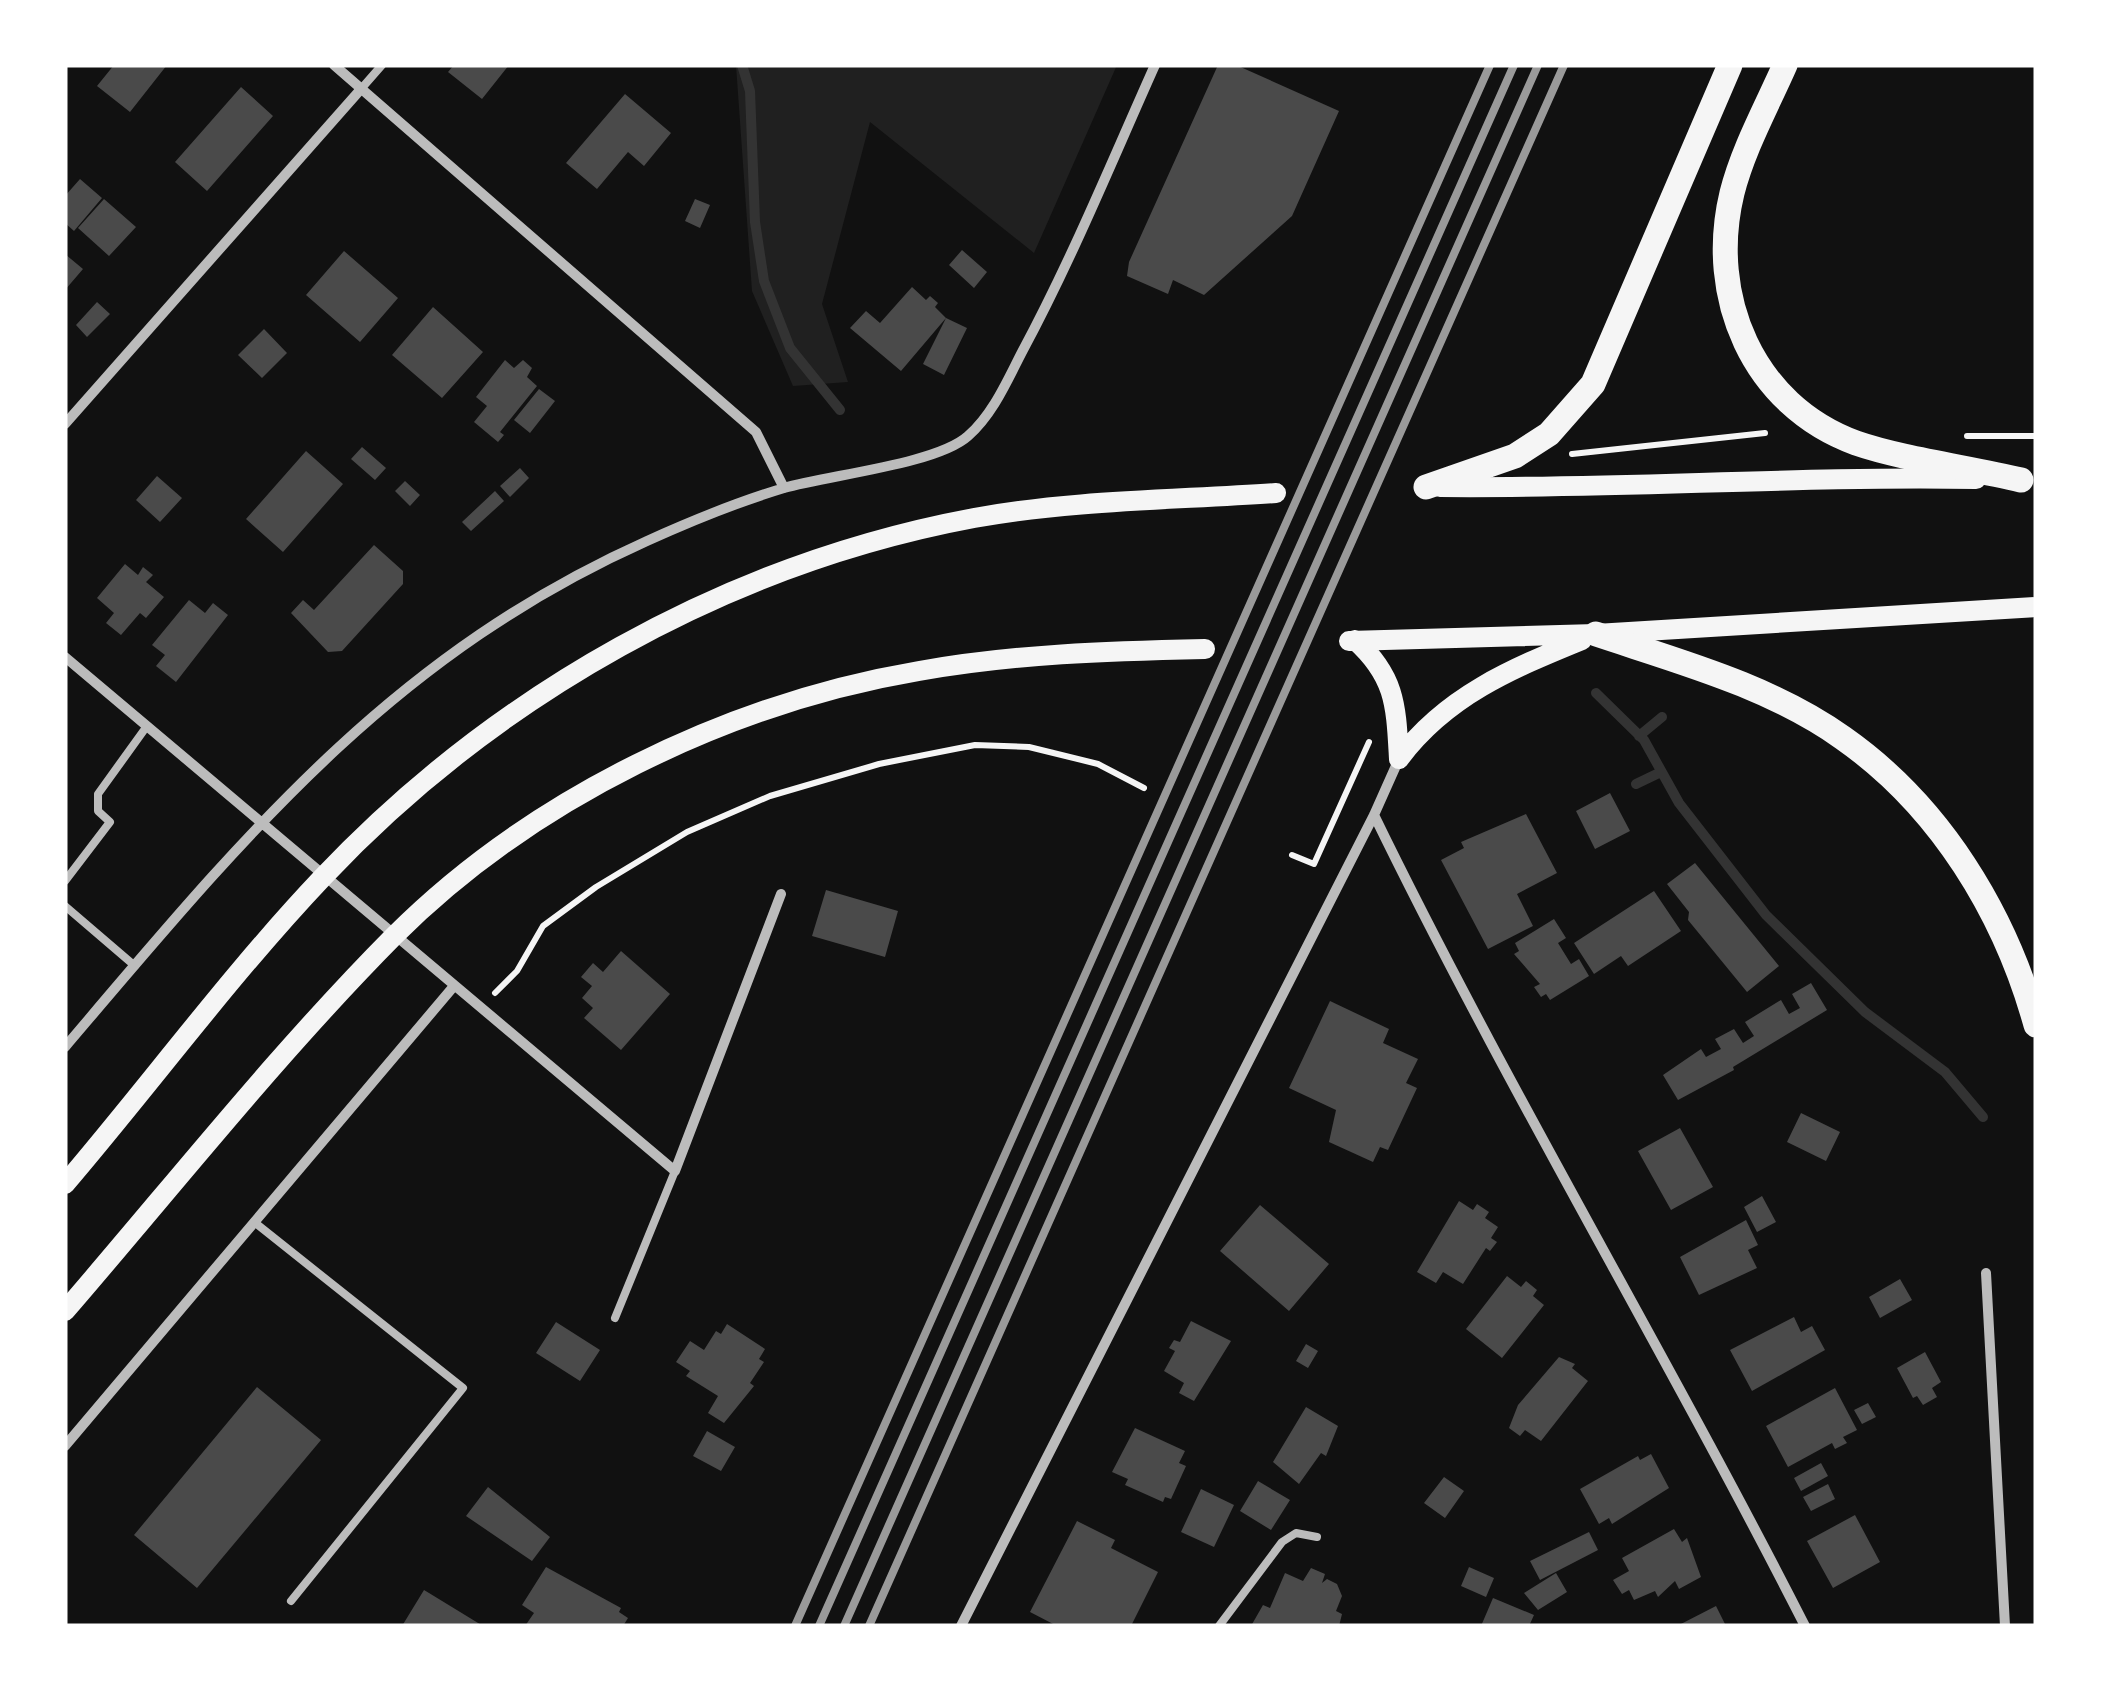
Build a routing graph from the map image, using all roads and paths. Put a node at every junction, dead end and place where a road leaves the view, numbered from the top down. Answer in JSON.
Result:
{"nodes":[{"id":1,"x":334,"y":65,"type":"edge"},
{"id":2,"x":382,"y":65,"type":"edge"},
{"id":3,"x":1155,"y":65,"type":"edge"},
{"id":4,"x":1730,"y":65,"type":"edge"},
{"id":5,"x":1784,"y":65,"type":"edge"},
{"id":6,"x":361,"y":89,"type":"junction"},
{"id":7,"x":65,"y":424,"type":"edge"},
{"id":8,"x":1550,"y":434,"type":"junction"},
{"id":9,"x":1765,"y":434,"type":"dead end"},
{"id":10,"x":2029,"y":480,"type":"edge"},
{"id":11,"x":1422,"y":487,"type":"joint"},
{"id":12,"x":784,"y":488,"type":"junction"},
{"id":13,"x":1276,"y":493,"type":"dead end"},
{"id":14,"x":2036,"y":607,"type":"edge"},
{"id":15,"x":1596,"y":634,"type":"junction"},
{"id":16,"x":1205,"y":650,"type":"dead end"},
{"id":17,"x":65,"y":657,"type":"edge"},
{"id":18,"x":147,"y":726,"type":"junction"},
{"id":19,"x":1374,"y":728,"type":"dead end"},
{"id":20,"x":1399,"y":759,"type":"junction"},
{"id":21,"x":1144,"y":788,"type":"dead end"},
{"id":22,"x":1374,"y":815,"type":"junction"},
{"id":23,"x":260,"y":821,"type":"junction"},
{"id":24,"x":1292,"y":855,"type":"dead end"},
{"id":25,"x":324,"y":876,"type":"junction"},
{"id":26,"x":65,"y":880,"type":"edge"},
{"id":27,"x":781,"y":894,"type":"dead end"},
{"id":28,"x":65,"y":906,"type":"edge"},
{"id":29,"x":395,"y":935,"type":"junction"},
{"id":30,"x":135,"y":966,"type":"junction"},
{"id":31,"x":454,"y":986,"type":"junction"},
{"id":32,"x":480,"y":1008,"type":"junction"},
{"id":33,"x":2036,"y":1025,"type":"edge"},
{"id":34,"x":66,"y":1044,"type":"edge"},
{"id":35,"x":675,"y":1171,"type":"junction"},
{"id":36,"x":65,"y":1184,"type":"edge"},
{"id":37,"x":254,"y":1222,"type":"junction"},
{"id":38,"x":1986,"y":1274,"type":"dead end"},
{"id":39,"x":65,"y":1311,"type":"edge"},
{"id":40,"x":615,"y":1318,"type":"dead end"},
{"id":41,"x":65,"y":1446,"type":"edge"},
{"id":42,"x":1317,"y":1536,"type":"dead end"},
{"id":43,"x":290,"y":1601,"type":"dead end"},
{"id":44,"x":960,"y":1626,"type":"edge"},
{"id":45,"x":1219,"y":1626,"type":"edge"},
{"id":46,"x":1805,"y":1626,"type":"edge"},
{"id":47,"x":2005,"y":1626,"type":"edge"}],
"edges":[{"from":1,"to":6,"type":"street"},
{"from":2,"to":6,"type":"lane"},
{"from":3,"to":12,"type":"street"},
{"from":4,"to":8,"type":"main road"},
{"from":5,"to":10,"type":"main road"},
{"from":6,"to":7,"type":"street"},
{"from":6,"to":12,"type":"street"},
{"from":8,"to":9,"type":"path"},
{"from":8,"to":11,"type":"main road"},
{"from":10,"to":11,"type":"main road"},
{"from":12,"to":23,"type":"street"},
{"from":13,"to":25,"type":"main road"},
{"from":14,"to":15,"type":"main road"},
{"from":15,"to":20,"type":"main road"},
{"from":15,"to":20,"type":"main road"},
{"from":15,"to":33,"type":"main road"},
{"from":16,"to":29,"type":"main road"},
{"from":17,"to":18,"type":"street"},
{"from":18,"to":23,"type":"street"},
{"from":18,"to":26,"type":"lane"},
{"from":19,"to":24,"type":"path"},
{"from":20,"to":22,"type":"street"},
{"from":21,"to":32,"type":"path"},
{"from":22,"to":44,"type":"street"},
{"from":22,"to":46,"type":"street"},
{"from":23,"to":25,"type":"street"},
{"from":23,"to":30,"type":"street"},
{"from":25,"to":29,"type":"street"},
{"from":25,"to":36,"type":"main road"},
{"from":27,"to":35,"type":"street"},
{"from":28,"to":30,"type":"lane"},
{"from":29,"to":31,"type":"street"},
{"from":29,"to":39,"type":"main road"},
{"from":30,"to":34,"type":"street"},
{"from":31,"to":32,"type":"street"},
{"from":31,"to":37,"type":"street"},
{"from":32,"to":35,"type":"street"},
{"from":35,"to":40,"type":"lane"},
{"from":37,"to":41,"type":"street"},
{"from":37,"to":43,"type":"lane"},
{"from":38,"to":47,"type":"street"},
{"from":42,"to":45,"type":"lane"}]}
